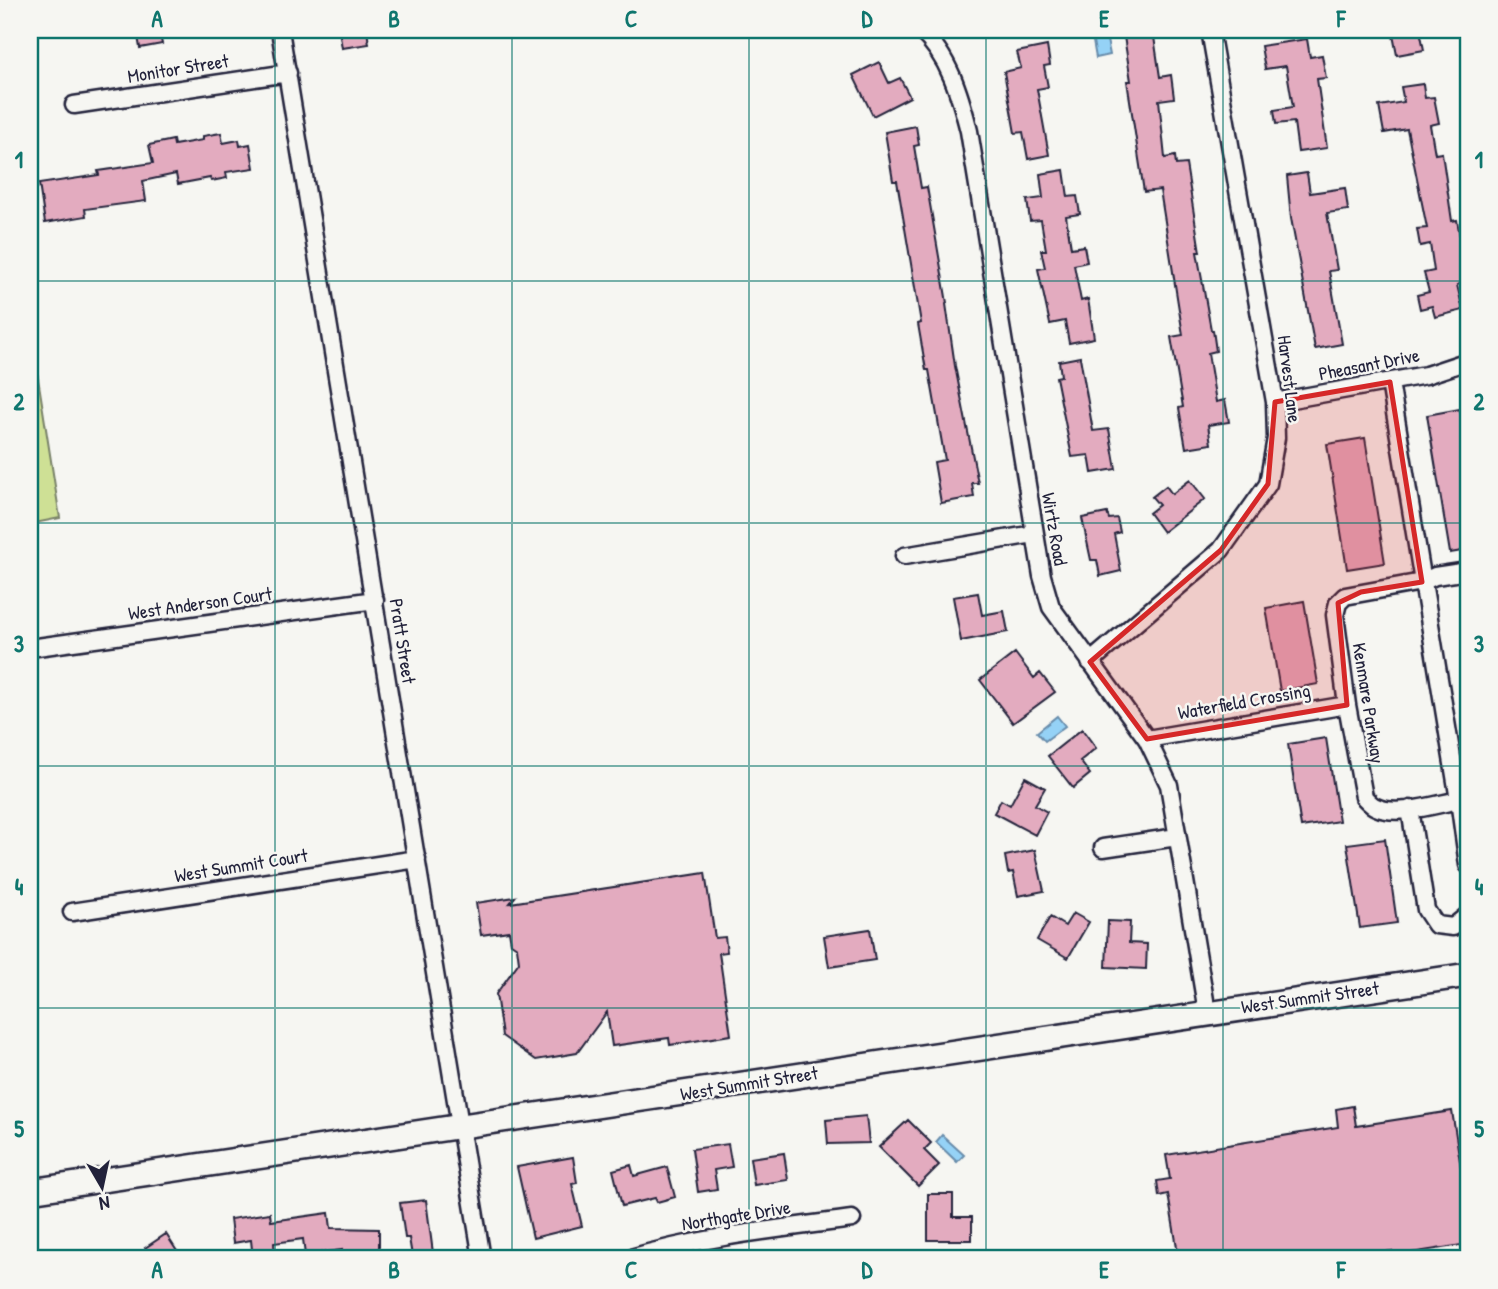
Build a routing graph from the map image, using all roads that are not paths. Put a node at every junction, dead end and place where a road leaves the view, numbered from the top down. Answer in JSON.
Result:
{"nodes":[{"id":1,"x":280,"y":30,"type":"edge"},
{"id":2,"x":1210,"y":30,"type":"edge"},
{"id":3,"x":931,"y":33,"type":"edge"},
{"id":4,"x":288,"y":73,"type":"junction"},
{"id":5,"x":74,"y":106,"type":"dead end"},
{"id":6,"x":1468,"y":361,"type":"edge"},
{"id":7,"x":1390,"y":382,"type":"junction"},
{"id":8,"x":1275,"y":402,"type":"junction"},
{"id":9,"x":1034,"y":534,"type":"junction"},
{"id":10,"x":904,"y":556,"type":"dead end"},
{"id":11,"x":1468,"y":571,"type":"edge"},
{"id":12,"x":1422,"y":582,"type":"junction"},
{"id":13,"x":375,"y":600,"type":"junction"},
{"id":14,"x":30,"y":648,"type":"edge"},
{"id":15,"x":1090,"y":662,"type":"junction"},
{"id":16,"x":1347,"y":705,"type":"junction"},
{"id":17,"x":1147,"y":739,"type":"junction"},
{"id":18,"x":1459,"y":800,"type":"junction"},
{"id":19,"x":1410,"y":809,"type":"junction"},
{"id":20,"x":1177,"y":837,"type":"junction"},
{"id":21,"x":1103,"y":848,"type":"dead end"},
{"id":22,"x":417,"y":859,"type":"junction"},
{"id":23,"x":1468,"y":865,"type":"edge"},
{"id":24,"x":72,"y":912,"type":"dead end"},
{"id":25,"x":1468,"y":915,"type":"edge"},
{"id":26,"x":1468,"y":975,"type":"edge"},
{"id":27,"x":1207,"y":1012,"type":"junction"},
{"id":28,"x":461,"y":1126,"type":"junction"},
{"id":29,"x":30,"y":1191,"type":"edge"},
{"id":30,"x":852,"y":1219,"type":"dead end"},
{"id":31,"x":482,"y":1259,"type":"edge"},
{"id":32,"x":627,"y":1259,"type":"edge"}],
"edges":[{"from":1,"to":4,"type":"street","name":"Pratt Street"},
{"from":2,"to":8,"type":"street","name":"Harvest Lane"},
{"from":3,"to":9,"type":"street","name":"Wirtz Road"},
{"from":4,"to":5,"type":"street","name":"Monitor Street"},
{"from":4,"to":13,"type":"street","name":"Pratt Street"},
{"from":6,"to":7,"type":"street","name":"Pheasant Drive"},
{"from":7,"to":8,"type":"street","name":"Pheasant Drive"},
{"from":7,"to":12,"type":"street"},
{"from":8,"to":15,"type":"street","name":"Harvest Lane"},
{"from":9,"to":10,"type":"street"},
{"from":9,"to":15,"type":"street","name":"Wirtz Road"},
{"from":11,"to":12,"type":"street"},
{"from":12,"to":16,"type":"street","name":"Kenmare Parkway"},
{"from":12,"to":18,"type":"street"},
{"from":13,"to":14,"type":"street","name":"West Anderson Court"},
{"from":13,"to":22,"type":"street","name":"Pratt Street"},
{"from":15,"to":17,"type":"street","name":"Wirtz Road"},
{"from":16,"to":17,"type":"street","name":"Waterfield Crossing"},
{"from":16,"to":19,"type":"street","name":"Kenmare Parkway"},
{"from":17,"to":20,"type":"street","name":"Wirtz Road"},
{"from":18,"to":19,"type":"street","name":"Kenmare Parkway"},
{"from":18,"to":23,"type":"street"},
{"from":19,"to":25,"type":"street"},
{"from":20,"to":21,"type":"street"},
{"from":20,"to":27,"type":"street","name":"Wirtz Road"},
{"from":22,"to":24,"type":"street","name":"West Summit Court"},
{"from":22,"to":28,"type":"street","name":"Pratt Street"},
{"from":26,"to":27,"type":"street","name":"West Summit Street"},
{"from":27,"to":28,"type":"street","name":"West Summit Street"},
{"from":28,"to":29,"type":"street","name":"West Summit Street"},
{"from":28,"to":31,"type":"street","name":"Pratt Street"},
{"from":30,"to":32,"type":"street","name":"Northgate Drive"}]}
